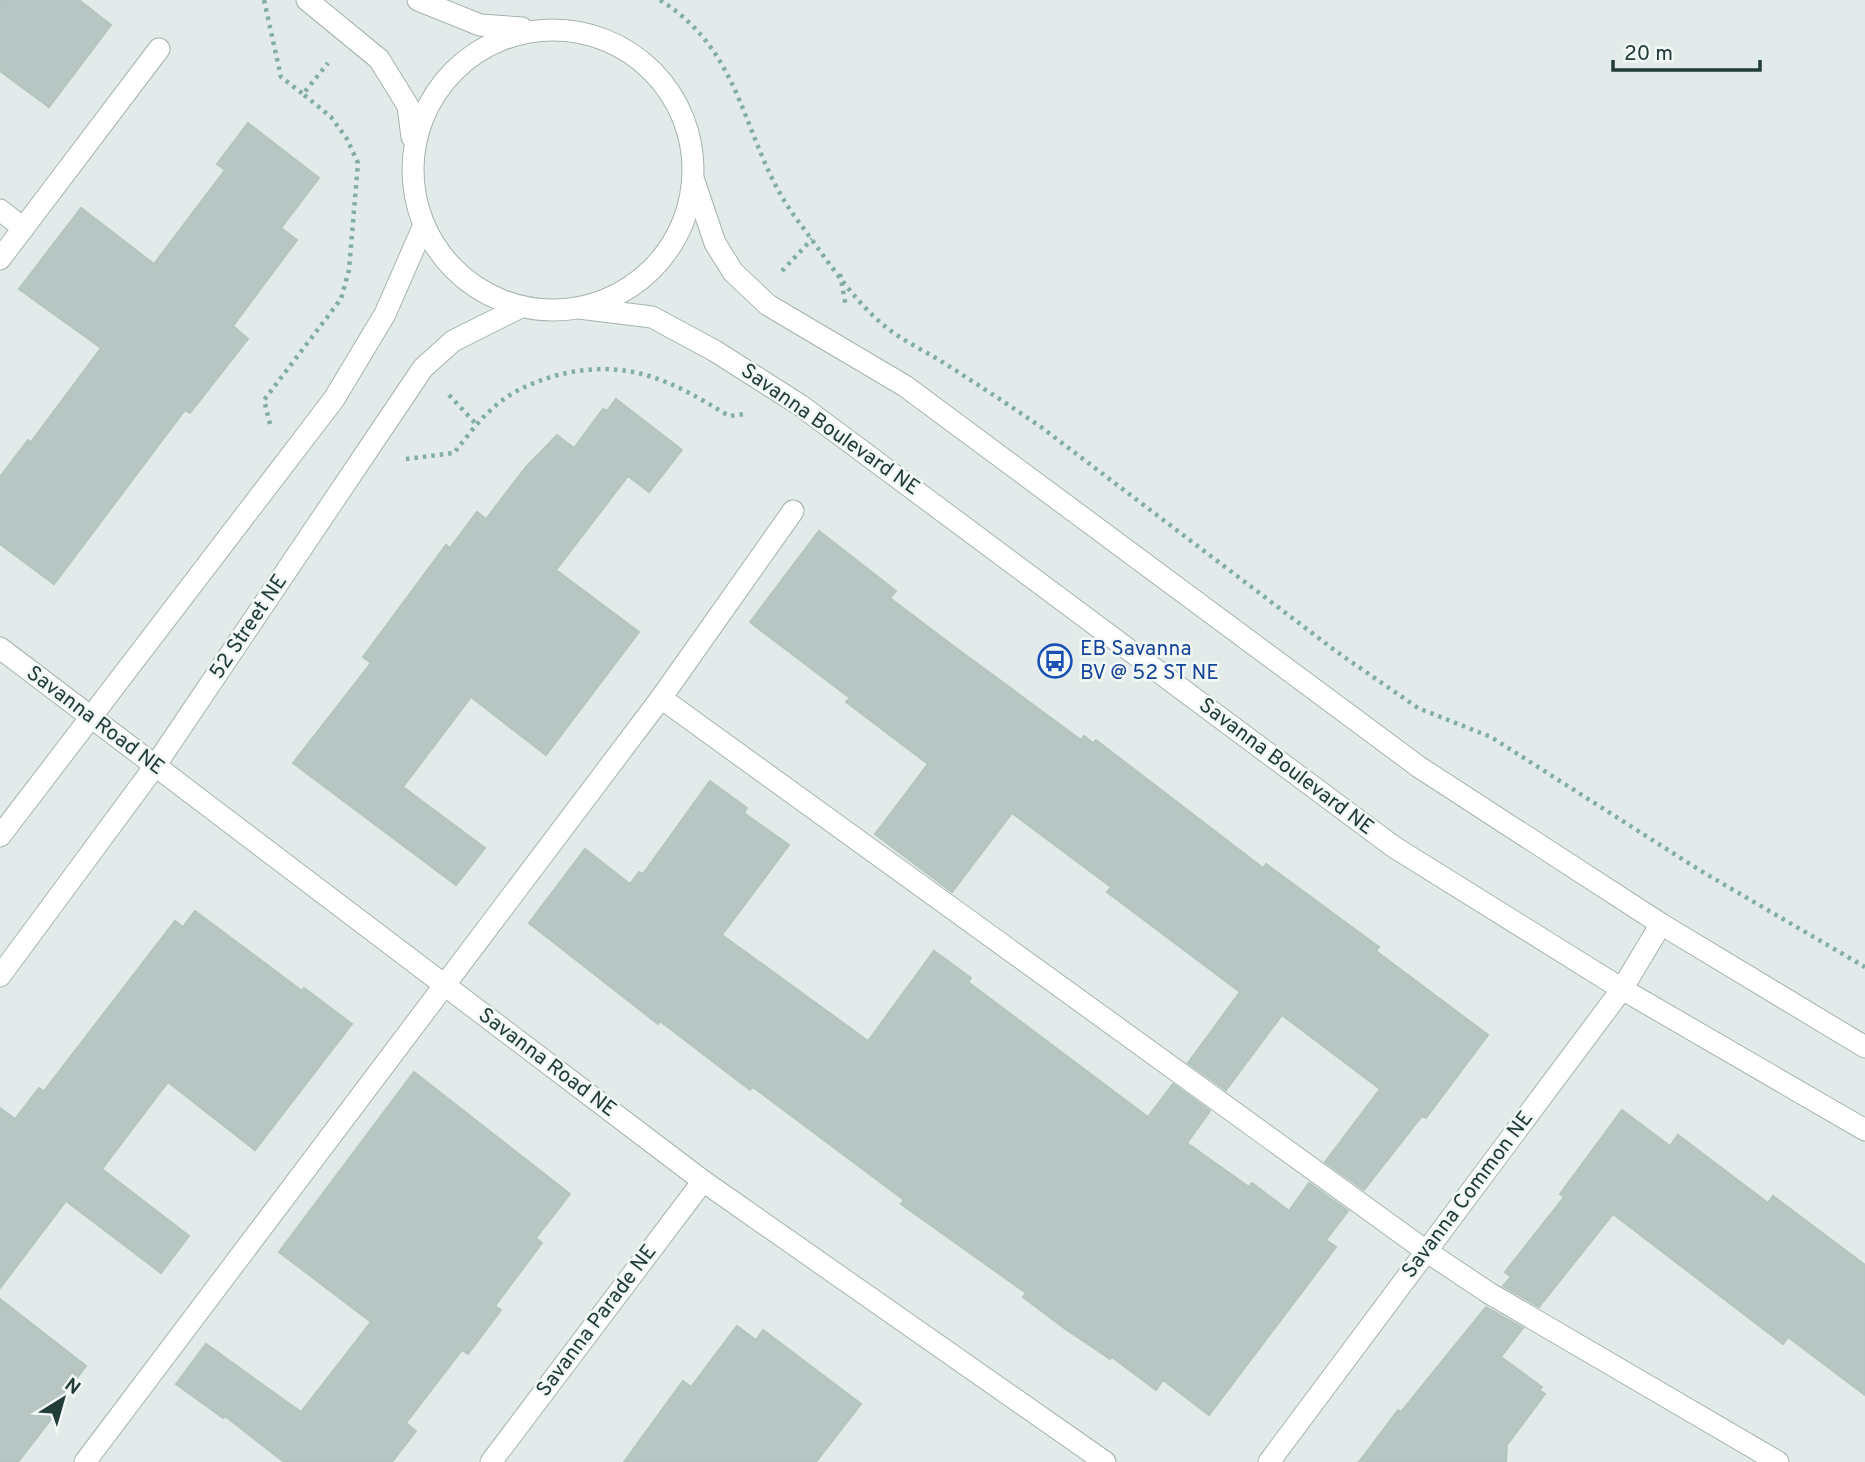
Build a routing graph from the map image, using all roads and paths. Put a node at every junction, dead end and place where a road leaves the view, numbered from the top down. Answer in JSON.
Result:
{"nodes":[{"id":1,"x":264,"y":0,"type":"edge"},
{"id":2,"x":307,"y":0,"type":"edge"},
{"id":3,"x":418,"y":0,"type":"edge"},
{"id":4,"x":660,"y":0,"type":"edge"},
{"id":5,"x":542,"y":29,"type":"junction"},
{"id":6,"x":159,"y":49,"type":"dead end"},
{"id":7,"x":327,"y":64,"type":"dead end"},
{"id":8,"x":303,"y":94,"type":"junction"},
{"id":9,"x":413,"y":149,"type":"junction"},
{"id":10,"x":693,"y":178,"type":"junction"},
{"id":11,"x":0,"y":210,"type":"edge"},
{"id":12,"x":424,"y":225,"type":"junction"},
{"id":13,"x":23,"y":228,"type":"junction"},
{"id":14,"x":812,"y":239,"type":"junction"},
{"id":15,"x":0,"y":259,"type":"edge"},
{"id":16,"x":778,"y":276,"type":"dead end"},
{"id":17,"x":521,"y":307,"type":"junction"},
{"id":18,"x":579,"y":307,"type":"junction"},
{"id":19,"x":447,"y":394,"type":"dead end"},
{"id":20,"x":264,"y":400,"type":"dead end"},
{"id":21,"x":729,"y":416,"type":"dead end"},
{"id":22,"x":477,"y":425,"type":"junction"},
{"id":23,"x":454,"y":453,"type":"dead end"},
{"id":24,"x":793,"y":511,"type":"dead end"},
{"id":25,"x":0,"y":648,"type":"edge"},
{"id":26,"x":661,"y":698,"type":"junction"},
{"id":27,"x":91,"y":718,"type":"junction"},
{"id":28,"x":155,"y":766,"type":"junction"},
{"id":29,"x":0,"y":836,"type":"edge"},
{"id":30,"x":1661,"y":923,"type":"junction"},
{"id":31,"x":1865,"y":967,"type":"edge"},
{"id":32,"x":0,"y":976,"type":"edge"},
{"id":33,"x":444,"y":986,"type":"junction"},
{"id":34,"x":1622,"y":989,"type":"junction"},
{"id":35,"x":1865,"y":1048,"type":"edge"},
{"id":36,"x":1865,"y":1130,"type":"edge"},
{"id":37,"x":703,"y":1181,"type":"junction"},
{"id":38,"x":1426,"y":1251,"type":"junction"},
{"id":39,"x":85,"y":1462,"type":"edge"},
{"id":40,"x":491,"y":1462,"type":"edge"},
{"id":41,"x":1105,"y":1462,"type":"edge"},
{"id":42,"x":1269,"y":1462,"type":"edge"},
{"id":43,"x":1778,"y":1462,"type":"edge"}],
"edges":[{"from":1,"to":8,"type":"path"},
{"from":2,"to":9,"type":"street"},
{"from":3,"to":5,"type":"street"},
{"from":4,"to":14,"type":"path"},
{"from":5,"to":9,"type":"street"},
{"from":5,"to":10,"type":"street"},
{"from":6,"to":13,"type":"street"},
{"from":7,"to":8,"type":"path"},
{"from":8,"to":20,"type":"path"},
{"from":9,"to":12,"type":"street"},
{"from":10,"to":18,"type":"street"},
{"from":10,"to":30,"type":"street"},
{"from":11,"to":13,"type":"street"},
{"from":12,"to":17,"type":"street"},
{"from":12,"to":27,"type":"street"},
{"from":13,"to":15,"type":"street"},
{"from":14,"to":16,"type":"path"},
{"from":14,"to":31,"type":"path"},
{"from":17,"to":18,"type":"street"},
{"from":17,"to":28,"type":"street","name":"52 Street NE"},
{"from":18,"to":34,"type":"street","name":"Savanna Boulevard NE"},
{"from":19,"to":22,"type":"path"},
{"from":21,"to":22,"type":"path"},
{"from":22,"to":23,"type":"path"},
{"from":24,"to":26,"type":"street"},
{"from":25,"to":27,"type":"street","name":"Savanna Road NE"},
{"from":26,"to":33,"type":"street"},
{"from":26,"to":38,"type":"street"},
{"from":27,"to":28,"type":"street","name":"Savanna Road NE"},
{"from":27,"to":29,"type":"street"},
{"from":28,"to":32,"type":"street","name":"52 Street NE"},
{"from":28,"to":33,"type":"street","name":"Savanna Road NE"},
{"from":30,"to":34,"type":"street","name":"Savanna Common NE"},
{"from":30,"to":35,"type":"street"},
{"from":33,"to":37,"type":"street","name":"Savanna Road NE"},
{"from":33,"to":39,"type":"street"},
{"from":34,"to":36,"type":"street","name":"Savanna Boulevard NE"},
{"from":34,"to":38,"type":"street","name":"Savanna Common NE"},
{"from":37,"to":40,"type":"street","name":"Savanna Parade NE"},
{"from":37,"to":41,"type":"street","name":"Savanna Road NE"},
{"from":38,"to":42,"type":"street","name":"Savanna Common NE"},
{"from":38,"to":43,"type":"street"}]}
